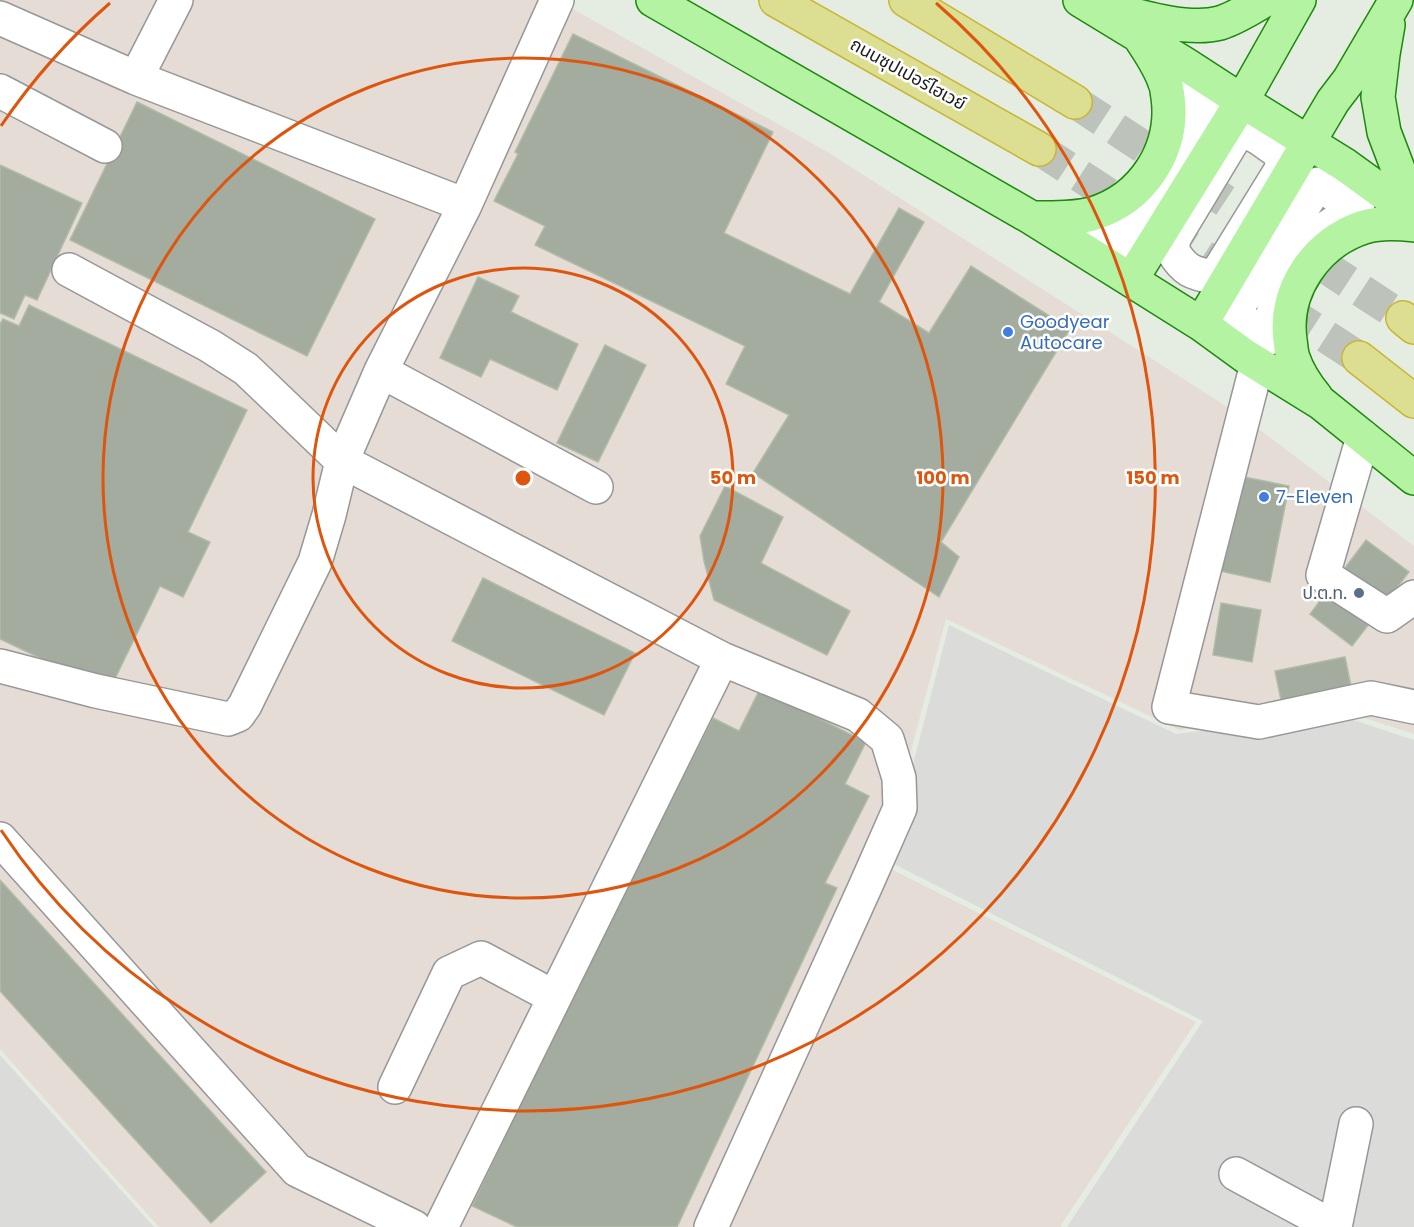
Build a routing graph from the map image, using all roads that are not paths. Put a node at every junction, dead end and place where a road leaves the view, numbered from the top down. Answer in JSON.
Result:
{"nodes":[{"id":1,"x":6,"y":0,"type":"edge"},
{"id":2,"x":176,"y":0,"type":"edge"},
{"id":3,"x":557,"y":0,"type":"edge"},
{"id":4,"x":653,"y":0,"type":"edge"},
{"id":5,"x":776,"y":0,"type":"edge"},
{"id":6,"x":906,"y":0,"type":"edge"},
{"id":7,"x":1265,"y":0,"type":"edge"},
{"id":8,"x":1299,"y":0,"type":"edge"},
{"id":9,"x":1083,"y":2,"type":"edge"},
{"id":10,"x":1394,"y":3,"type":"edge"},
{"id":11,"x":0,"y":16,"type":"edge"},
{"id":12,"x":1138,"y":35,"type":"junction"},
{"id":13,"x":136,"y":78,"type":"junction"},
{"id":14,"x":0,"y":91,"type":"edge"},
{"id":15,"x":1242,"y":101,"type":"junction"},
{"id":16,"x":1075,"y":102,"type":"tunnel mouth"},
{"id":17,"x":105,"y":146,"type":"dead end"},
{"id":18,"x":1039,"y":149,"type":"tunnel mouth"},
{"id":19,"x":1296,"y":149,"type":"junction"},
{"id":20,"x":1414,"y":198,"type":"edge"},
{"id":21,"x":465,"y":205,"type":"junction"},
{"id":22,"x":1414,"y":215,"type":"edge"},
{"id":23,"x":1032,"y":218,"type":"junction"},
{"id":24,"x":1097,"y":223,"type":"joint"},
{"id":25,"x":1414,"y":225,"type":"edge"},
{"id":26,"x":69,"y":270,"type":"dead end"},
{"id":27,"x":1131,"y":280,"type":"junction"},
{"id":28,"x":1201,"y":324,"type":"junction"},
{"id":29,"x":1264,"y":351,"type":"junction"},
{"id":30,"x":1359,"y":358,"type":"tunnel mouth"},
{"id":31,"x":381,"y":370,"type":"junction"},
{"id":32,"x":1414,"y":401,"type":"edge"},
{"id":33,"x":1321,"y":404,"type":"junction"},
{"id":34,"x":1363,"y":437,"type":"junction"},
{"id":35,"x":342,"y":461,"type":"junction"},
{"id":36,"x":1414,"y":478,"type":"edge"},
{"id":37,"x":596,"y":487,"type":"dead end"},
{"id":38,"x":1414,"y":597,"type":"edge"},
{"id":39,"x":722,"y":658,"type":"junction"},
{"id":40,"x":0,"y":666,"type":"edge"},
{"id":41,"x":1414,"y":707,"type":"edge"},
{"id":42,"x":0,"y":839,"type":"edge"},
{"id":43,"x":554,"y":997,"type":"junction"},
{"id":44,"x":395,"y":1087,"type":"dead end"},
{"id":45,"x":1356,"y":1124,"type":"dead end"},
{"id":46,"x":1236,"y":1174,"type":"dead end"},
{"id":47,"x":414,"y":1227,"type":"edge"},
{"id":48,"x":441,"y":1227,"type":"edge"},
{"id":49,"x":711,"y":1227,"type":"edge"},
{"id":50,"x":1335,"y":1227,"type":"edge"}],
"edges":[{"from":1,"to":11,"type":"street"},
{"from":2,"to":13,"type":"street"},
{"from":3,"to":21,"type":"street"},
{"from":4,"to":23,"type":"main road"},
{"from":5,"to":18,"type":"highway","name":"ถนนซุปเปอร์ไฮเวย์"},
{"from":6,"to":16,"type":"highway"},
{"from":7,"to":9,"type":"main road"},
{"from":8,"to":15,"type":"main road"},
{"from":9,"to":12,"type":"main road"},
{"from":10,"to":19,"type":"main road"},
{"from":10,"to":20,"type":"main road"},
{"from":11,"to":13,"type":"street"},
{"from":12,"to":15,"type":"main road"},
{"from":12,"to":23,"type":"main road"},
{"from":13,"to":21,"type":"street"},
{"from":14,"to":17,"type":"street"},
{"from":15,"to":19,"type":"main road"},
{"from":15,"to":27,"type":"main road"},
{"from":19,"to":22,"type":"main road"},
{"from":19,"to":28,"type":"main road"},
{"from":21,"to":31,"type":"street"},
{"from":23,"to":27,"type":"main road"},
{"from":24,"to":24,"type":"street"},
{"from":25,"to":33,"type":"main road"},
{"from":26,"to":35,"type":"street"},
{"from":27,"to":28,"type":"main road"},
{"from":28,"to":29,"type":"main road"},
{"from":29,"to":33,"type":"main road"},
{"from":29,"to":41,"type":"street"},
{"from":30,"to":32,"type":"highway"},
{"from":31,"to":35,"type":"street"},
{"from":31,"to":37,"type":"street"},
{"from":33,"to":34,"type":"main road"},
{"from":34,"to":36,"type":"main road"},
{"from":34,"to":38,"type":"street"},
{"from":35,"to":39,"type":"street"},
{"from":35,"to":40,"type":"street"},
{"from":39,"to":43,"type":"street"},
{"from":39,"to":49,"type":"street"},
{"from":42,"to":47,"type":"street"},
{"from":43,"to":44,"type":"street"},
{"from":43,"to":48,"type":"street"},
{"from":45,"to":50,"type":"street"},
{"from":46,"to":50,"type":"street"}]}
